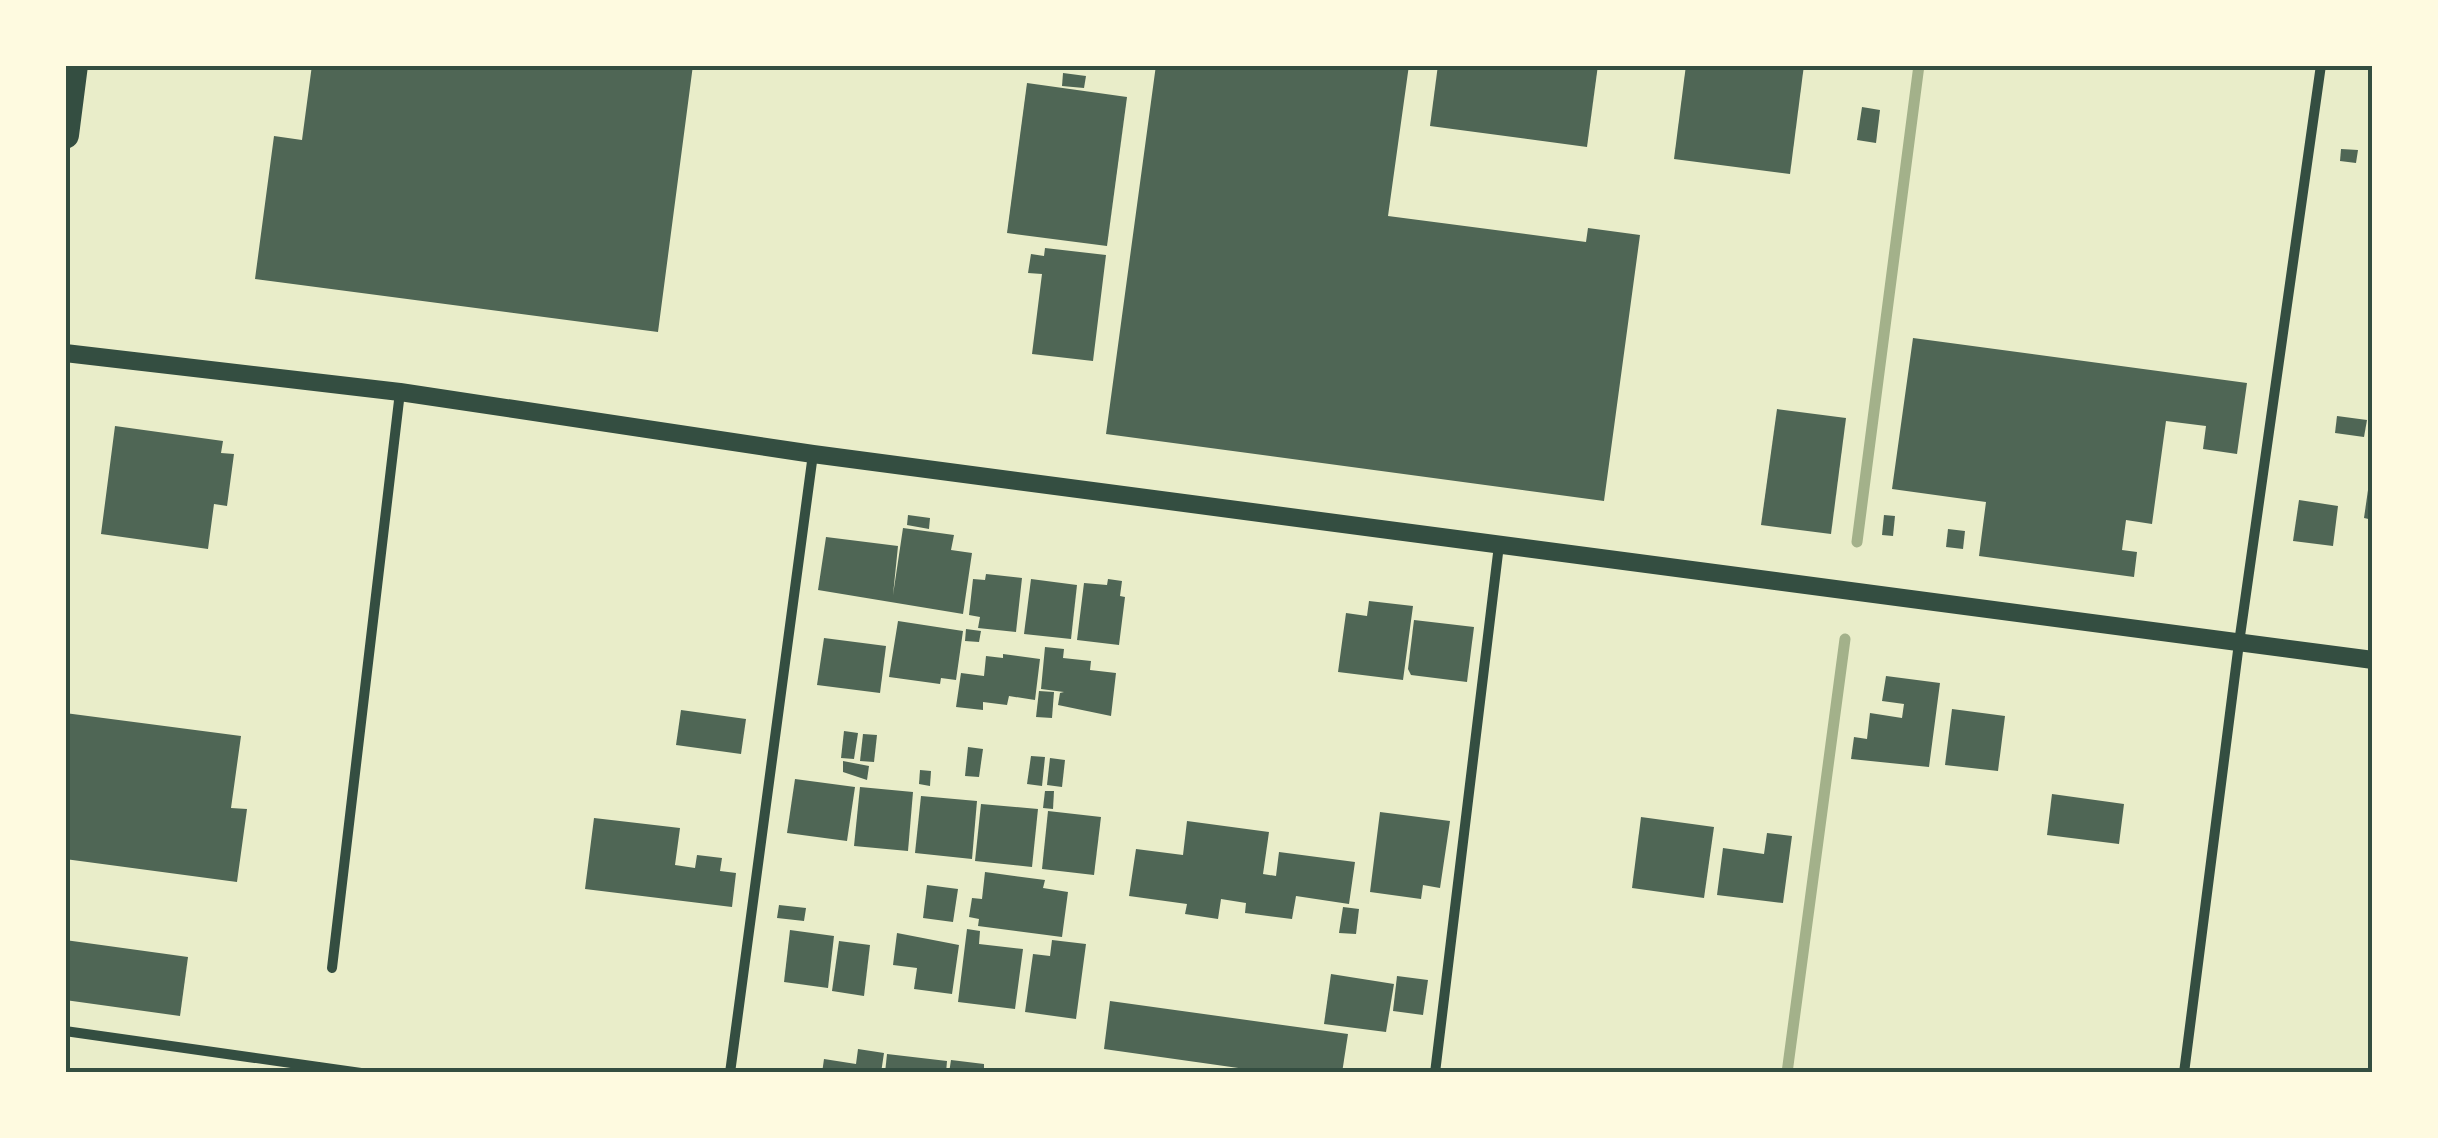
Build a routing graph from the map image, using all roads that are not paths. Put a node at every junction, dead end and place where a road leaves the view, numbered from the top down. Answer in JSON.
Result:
{"nodes":[{"id":1,"x":74,"y":65,"type":"edge"},
{"id":2,"x":2321,"y":65,"type":"edge"},
{"id":3,"x":65,"y":135,"type":"edge"},
{"id":4,"x":65,"y":353,"type":"edge"},
{"id":5,"x":400,"y":392,"type":"junction"},
{"id":6,"x":813,"y":454,"type":"junction"},
{"id":7,"x":1499,"y":544,"type":"junction"},
{"id":8,"x":2239,"y":642,"type":"junction"},
{"id":9,"x":2373,"y":660,"type":"edge"},
{"id":10,"x":332,"y":968,"type":"dead end"},
{"id":11,"x":65,"y":1032,"type":"edge"},
{"id":12,"x":360,"y":1073,"type":"edge"},
{"id":13,"x":730,"y":1073,"type":"edge"},
{"id":14,"x":1435,"y":1073,"type":"edge"},
{"id":15,"x":2184,"y":1073,"type":"edge"}],
"edges":[{"from":1,"to":3,"type":"highway"},
{"from":2,"to":8,"type":"street"},
{"from":4,"to":5,"type":"street"},
{"from":5,"to":6,"type":"street"},
{"from":5,"to":10,"type":"street"},
{"from":6,"to":7,"type":"street"},
{"from":6,"to":13,"type":"street"},
{"from":7,"to":8,"type":"street"},
{"from":7,"to":14,"type":"street"},
{"from":8,"to":9,"type":"street"},
{"from":8,"to":15,"type":"street"},
{"from":11,"to":12,"type":"street"}]}
